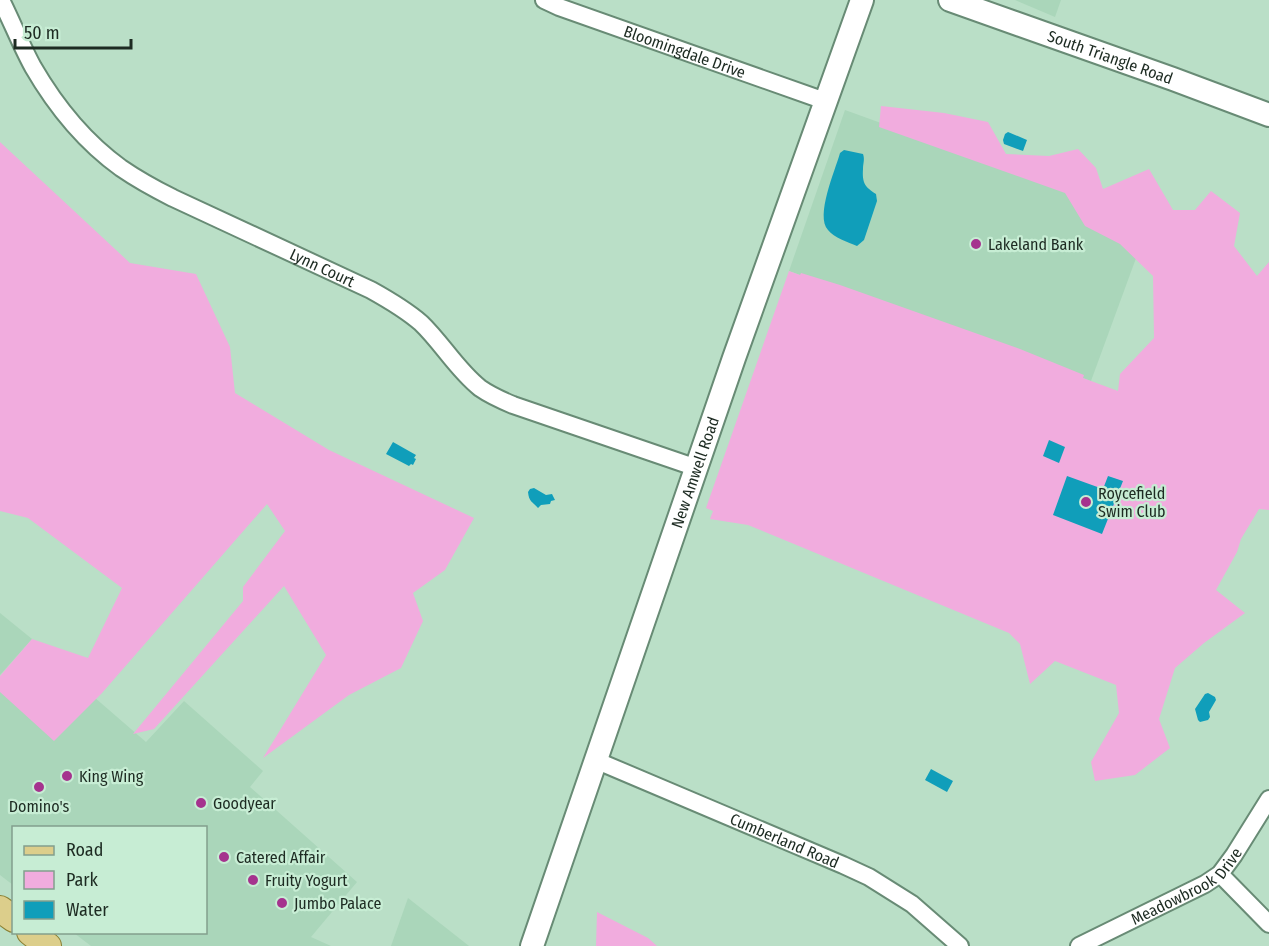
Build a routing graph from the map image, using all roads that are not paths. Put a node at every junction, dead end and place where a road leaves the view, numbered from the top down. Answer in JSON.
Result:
{"nodes":[{"id":1,"x":1,"y":0,"type":"edge"},
{"id":2,"x":544,"y":0,"type":"edge"},
{"id":3,"x":862,"y":0,"type":"edge"},
{"id":4,"x":950,"y":0,"type":"edge"},
{"id":5,"x":825,"y":101,"type":"junction"},
{"id":6,"x":1269,"y":115,"type":"edge"},
{"id":7,"x":696,"y":468,"type":"junction"},
{"id":8,"x":595,"y":760,"type":"junction"},
{"id":9,"x":1269,"y":799,"type":"edge"},
{"id":10,"x":1220,"y":874,"type":"junction"},
{"id":11,"x":0,"y":909,"type":"edge"},
{"id":12,"x":12,"y":918,"type":"edge"},
{"id":13,"x":1269,"y":924,"type":"edge"},
{"id":14,"x":31,"y":934,"type":"edge"},
{"id":15,"x":48,"y":946,"type":"edge"},
{"id":16,"x":532,"y":946,"type":"edge"},
{"id":17,"x":960,"y":946,"type":"edge"},
{"id":18,"x":1079,"y":946,"type":"edge"}],
"edges":[{"from":1,"to":7,"type":"street","name":"Lynn Court"},
{"from":2,"to":5,"type":"street","name":"Bloomingdale Drive"},
{"from":3,"to":5,"type":"street","name":"New Amwell Road"},
{"from":4,"to":6,"type":"street","name":"South Triangle Road"},
{"from":5,"to":7,"type":"street","name":"New Amwell Road"},
{"from":7,"to":8,"type":"street","name":"New Amwell Road"},
{"from":8,"to":16,"type":"street","name":"New Amwell Road"},
{"from":8,"to":17,"type":"street","name":"Cumberland Road"},
{"from":9,"to":10,"type":"street","name":"Meadowbrook Drive"},
{"from":10,"to":13,"type":"street"},
{"from":10,"to":18,"type":"street","name":"Meadowbrook Drive"},
{"from":11,"to":12,"type":"main road"},
{"from":14,"to":15,"type":"main road"}]}
